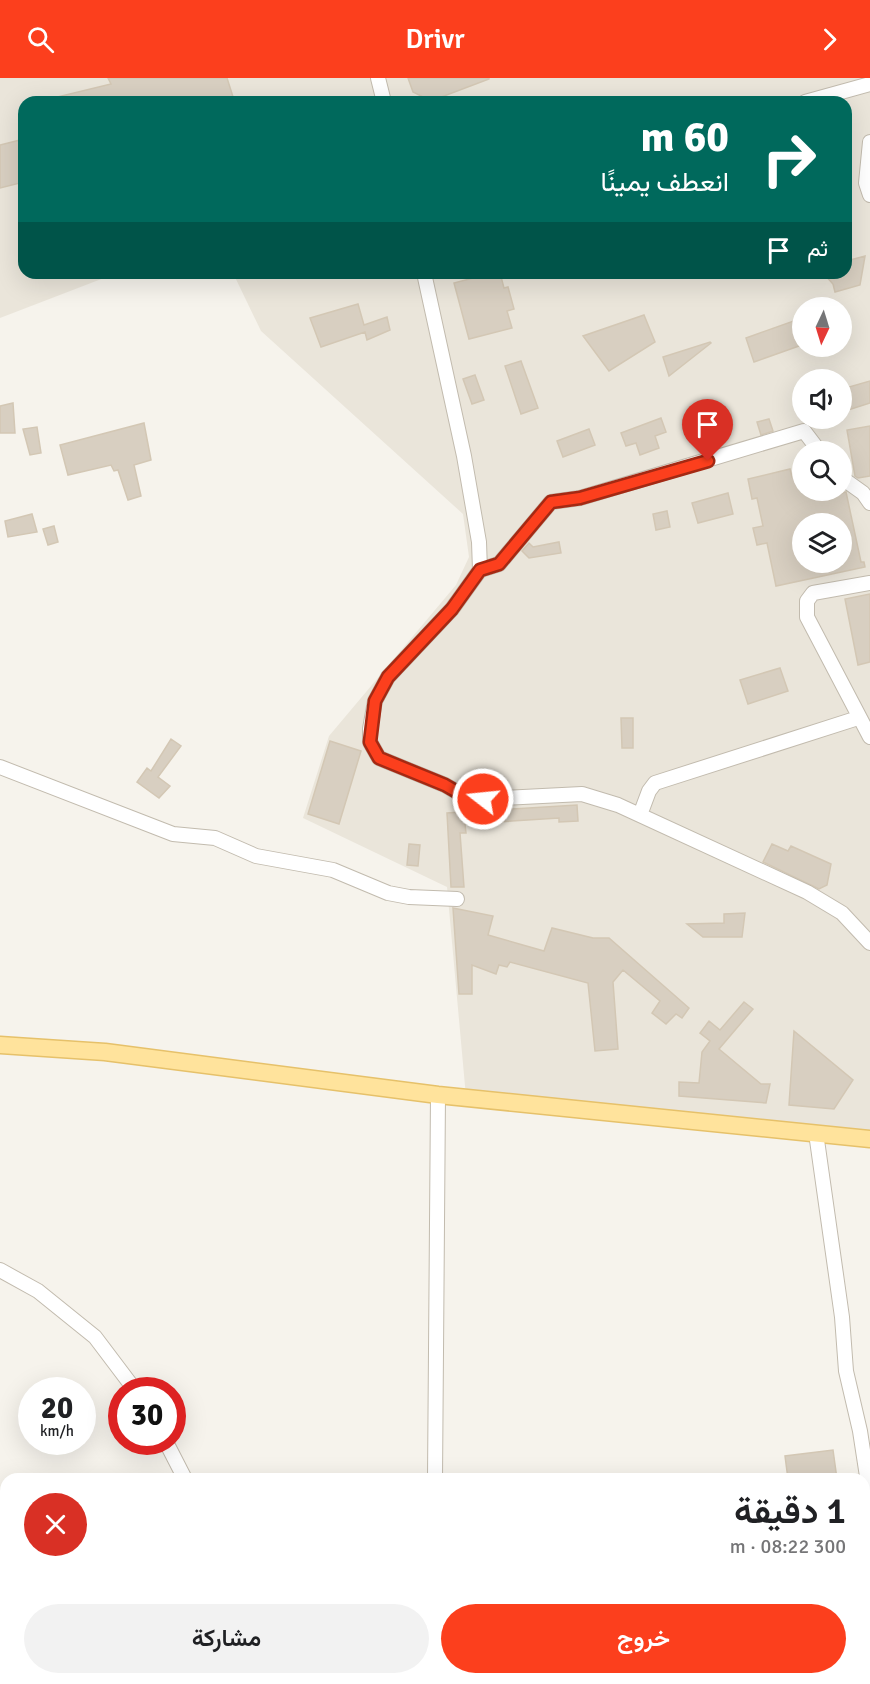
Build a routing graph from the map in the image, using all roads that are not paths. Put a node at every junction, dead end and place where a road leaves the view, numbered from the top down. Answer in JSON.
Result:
{"nodes":[{"id":1,"x":378,"y":78,"type":"edge"},
{"id":2,"x":870,"y":84,"type":"edge"},
{"id":3,"x":382,"y":96,"type":"edge"},
{"id":4,"x":827,"y":96,"type":"edge"},
{"id":5,"x":870,"y":142,"type":"edge"},
{"id":6,"x":870,"y":195,"type":"edge"},
{"id":7,"x":425,"y":279,"type":"edge"},
{"id":8,"x":812,"y":441,"type":"edge"},
{"id":9,"x":852,"y":485,"type":"edge"},
{"id":10,"x":870,"y":503,"type":"edge"},
{"id":11,"x":480,"y":570,"type":"junction"},
{"id":12,"x":870,"y":583,"type":"edge"},
{"id":13,"x":858,"y":718,"type":"junction"},
{"id":14,"x":870,"y":737,"type":"edge"},
{"id":15,"x":0,"y":767,"type":"edge"},
{"id":16,"x":640,"y":815,"type":"junction"},
{"id":17,"x":457,"y":899,"type":"dead end"},
{"id":18,"x":870,"y":943,"type":"edge"},
{"id":19,"x":0,"y":1045,"type":"edge"},
{"id":20,"x":438,"y":1095,"type":"junction"},
{"id":21,"x":816,"y":1133,"type":"junction"},
{"id":22,"x":870,"y":1138,"type":"edge"},
{"id":23,"x":0,"y":1270,"type":"edge"},
{"id":24,"x":125,"y":1377,"type":"edge"},
{"id":25,"x":173,"y":1455,"type":"edge"},
{"id":26,"x":182,"y":1473,"type":"edge"},
{"id":27,"x":435,"y":1473,"type":"edge"},
{"id":28,"x":866,"y":1473,"type":"edge"}],
"edges":[{"from":1,"to":3,"type":"street"},
{"from":2,"to":4,"type":"street"},
{"from":5,"to":6,"type":"street"},
{"from":7,"to":11,"type":"street"},
{"from":8,"to":11,"type":"street"},
{"from":9,"to":10,"type":"street"},
{"from":11,"to":16,"type":"street"},
{"from":12,"to":13,"type":"street"},
{"from":13,"to":14,"type":"street"},
{"from":13,"to":16,"type":"street"},
{"from":15,"to":17,"type":"street"},
{"from":16,"to":18,"type":"street"},
{"from":19,"to":20,"type":"main road"},
{"from":20,"to":21,"type":"main road"},
{"from":20,"to":27,"type":"street"},
{"from":21,"to":22,"type":"main road"},
{"from":21,"to":28,"type":"street"},
{"from":23,"to":24,"type":"street"},
{"from":25,"to":26,"type":"street"}]}
